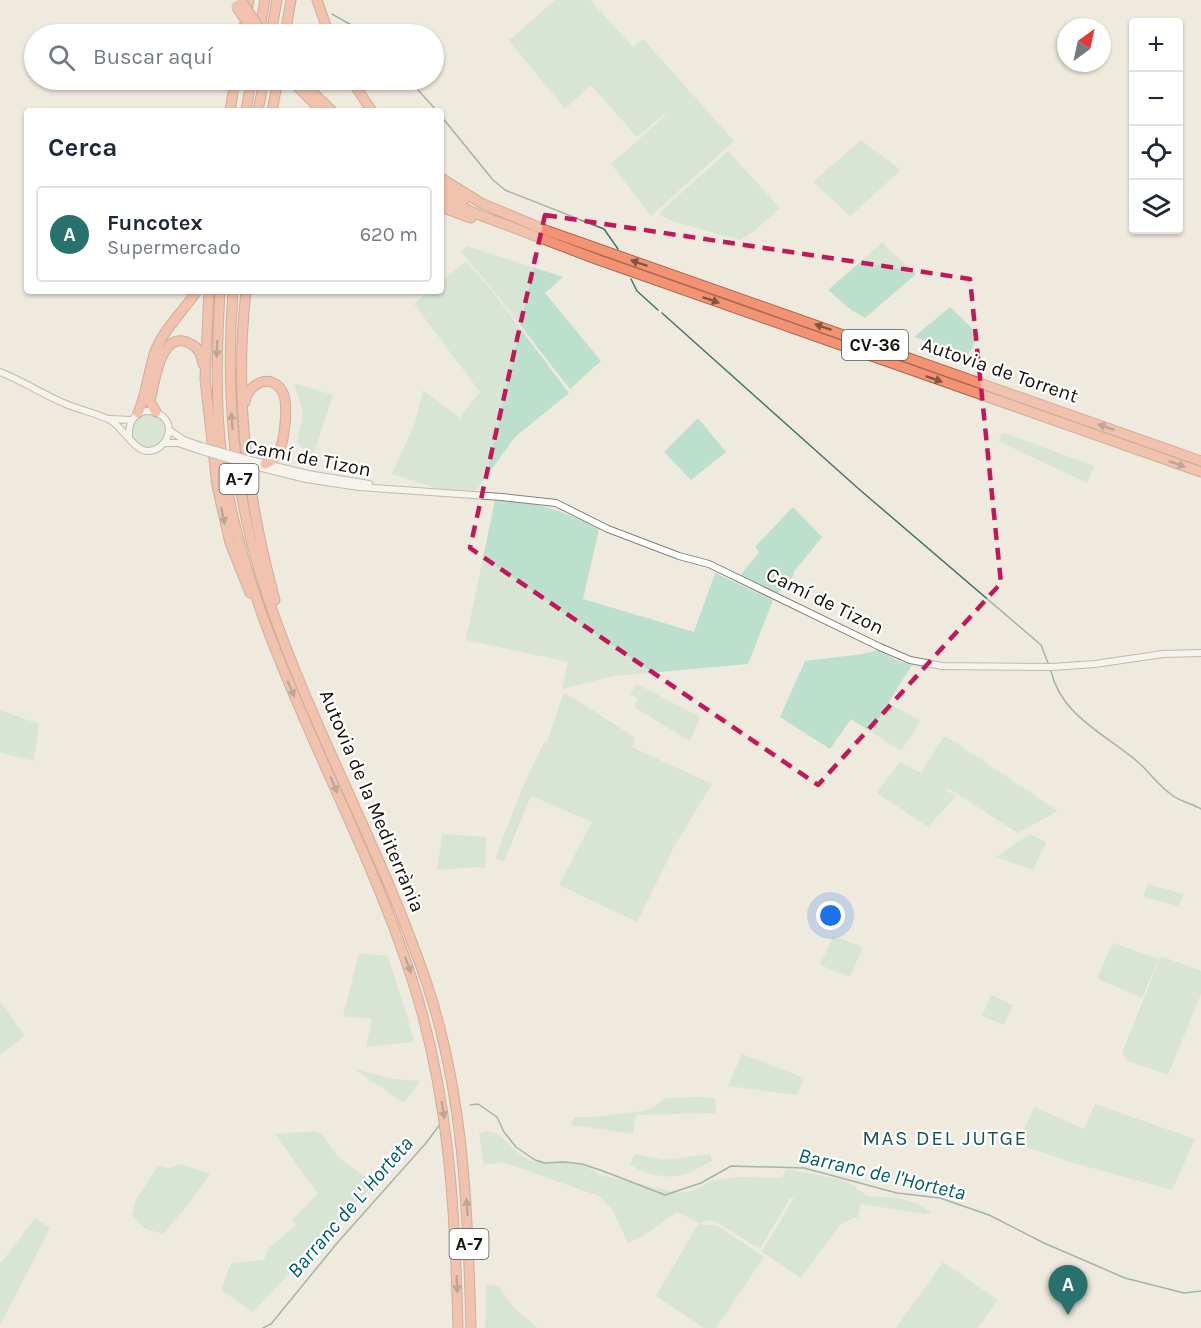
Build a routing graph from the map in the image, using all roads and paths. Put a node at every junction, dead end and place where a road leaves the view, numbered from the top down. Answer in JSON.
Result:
{"nodes":[{"id":1,"x":249,"y":0,"type":"edge"},
{"id":2,"x":265,"y":0,"type":"edge"},
{"id":3,"x":277,"y":0,"type":"edge"},
{"id":4,"x":291,"y":0,"type":"edge"},
{"id":5,"x":317,"y":0,"type":"edge"},
{"id":6,"x":236,"y":2,"type":"edge"},
{"id":7,"x":245,"y":24,"type":"edge"},
{"id":8,"x":252,"y":24,"type":"edge"},
{"id":9,"x":261,"y":24,"type":"edge"},
{"id":10,"x":273,"y":24,"type":"edge"},
{"id":11,"x":287,"y":24,"type":"edge"},
{"id":12,"x":325,"y":24,"type":"edge"},
{"id":13,"x":233,"y":90,"type":"edge"},
{"id":14,"x":249,"y":90,"type":"edge"},
{"id":15,"x":262,"y":90,"type":"edge"},
{"id":16,"x":276,"y":90,"type":"edge"},
{"id":17,"x":303,"y":90,"type":"edge"},
{"id":18,"x":306,"y":90,"type":"edge"},
{"id":19,"x":358,"y":90,"type":"edge"},
{"id":20,"x":230,"y":108,"type":"edge"},
{"id":21,"x":246,"y":108,"type":"edge"},
{"id":22,"x":259,"y":108,"type":"edge"},
{"id":23,"x":273,"y":108,"type":"edge"},
{"id":24,"x":319,"y":108,"type":"edge"},
{"id":25,"x":328,"y":108,"type":"edge"},
{"id":26,"x":370,"y":108,"type":"edge"},
{"id":27,"x":444,"y":180,"type":"edge"},
{"id":28,"x":444,"y":188,"type":"edge"},
{"id":29,"x":444,"y":198,"type":"edge"},
{"id":30,"x":444,"y":208,"type":"edge"},
{"id":31,"x":548,"y":231,"type":"junction"},
{"id":32,"x":596,"y":259,"type":"junction"},
{"id":33,"x":195,"y":294,"type":"edge"},
{"id":34,"x":209,"y":294,"type":"edge"},
{"id":35,"x":220,"y":294,"type":"edge"},
{"id":36,"x":233,"y":294,"type":"edge"},
{"id":37,"x":246,"y":294,"type":"edge"},
{"id":38,"x":0,"y":372,"type":"edge"},
{"id":39,"x":205,"y":379,"type":"junction"},
{"id":40,"x":156,"y":412,"type":"junction"},
{"id":41,"x":134,"y":416,"type":"junction"},
{"id":42,"x":242,"y":416,"type":"junction"},
{"id":43,"x":109,"y":419,"type":"junction"},
{"id":44,"x":169,"y":430,"type":"junction"},
{"id":45,"x":129,"y":437,"type":"junction"},
{"id":46,"x":164,"y":443,"type":"junction"},
{"id":47,"x":201,"y":448,"type":"junction"},
{"id":48,"x":1201,"y":460,"type":"edge"},
{"id":49,"x":254,"y":463,"type":"junction"},
{"id":50,"x":264,"y":464,"type":"junction"},
{"id":51,"x":1201,"y":472,"type":"edge"},
{"id":52,"x":447,"y":494,"type":"junction"},
{"id":53,"x":275,"y":614,"type":"junction"},
{"id":54,"x":274,"y":646,"type":"junction"},
{"id":55,"x":1201,"y":653,"type":"edge"},
{"id":56,"x":458,"y":1328,"type":"edge"},
{"id":57,"x":471,"y":1328,"type":"edge"}],
"edges":[{"from":1,"to":7,"type":"highway"},
{"from":2,"to":9,"type":"highway"},
{"from":3,"to":10,"type":"highway"},
{"from":4,"to":11,"type":"highway"},
{"from":5,"to":12,"type":"highway"},
{"from":6,"to":8,"type":"highway","bridge":true},
{"from":13,"to":20,"type":"highway"},
{"from":14,"to":21,"type":"highway"},
{"from":15,"to":22,"type":"highway"},
{"from":16,"to":23,"type":"highway"},
{"from":17,"to":24,"type":"highway"},
{"from":18,"to":25,"type":"highway"},
{"from":19,"to":26,"type":"highway"},
{"from":27,"to":31,"type":"highway"},
{"from":28,"to":31,"type":"highway"},
{"from":29,"to":32,"type":"highway"},
{"from":30,"to":32,"type":"highway"},
{"from":48,"to":31,"type":"highway","name":"Autovia de Torrent","number":"CV-36","one_way":true},
{"from":32,"to":51,"type":"highway","name":"Autovia de Torrent","number":"CV-36","one_way":true},
{"from":33,"to":41,"type":"highway"},
{"from":34,"to":39,"type":"highway"},
{"from":35,"to":54,"type":"highway","name":"Autovia de la Mediterrània","number":"A-7","one_way":true},
{"from":53,"to":36,"type":"highway","name":"Autovia de la Mediterrània","number":"A-7","one_way":true},
{"from":37,"to":42,"type":"highway"},
{"from":38,"to":43,"type":"street"},
{"from":39,"to":40,"type":"highway"},
{"from":39,"to":54,"type":"highway","one_way":true},
{"from":40,"to":41,"type":"street"},
{"from":40,"to":44,"type":"street"},
{"from":41,"to":43,"type":"street"},
{"from":41,"to":45,"type":"street"},
{"from":42,"to":50,"type":"highway"},
{"from":42,"to":53,"type":"highway"},
{"from":43,"to":45,"type":"street"},
{"from":44,"to":46,"type":"street"},
{"from":44,"to":47,"type":"street","name":"Camí de Tizon"},
{"from":45,"to":46,"type":"street"},
{"from":46,"to":47,"type":"street","name":"Camí de Tizon"},
{"from":47,"to":49,"type":"street","name":"Camí de Tizon","bridge":true},
{"from":49,"to":50,"type":"street","name":"Camí de Tizon"},
{"from":49,"to":52,"type":"street","name":"Camí de Tizon"},
{"from":50,"to":52,"type":"street","name":"Camí de Tizon"},
{"from":52,"to":55,"type":"street","name":"Camí de Tizon"},
{"from":57,"to":53,"type":"highway","name":"Autovia de la Mediterrània","number":"A-7","one_way":true},
{"from":54,"to":56,"type":"highway","name":"Autovia de la Mediterrània","number":"A-7","one_way":true}]}
